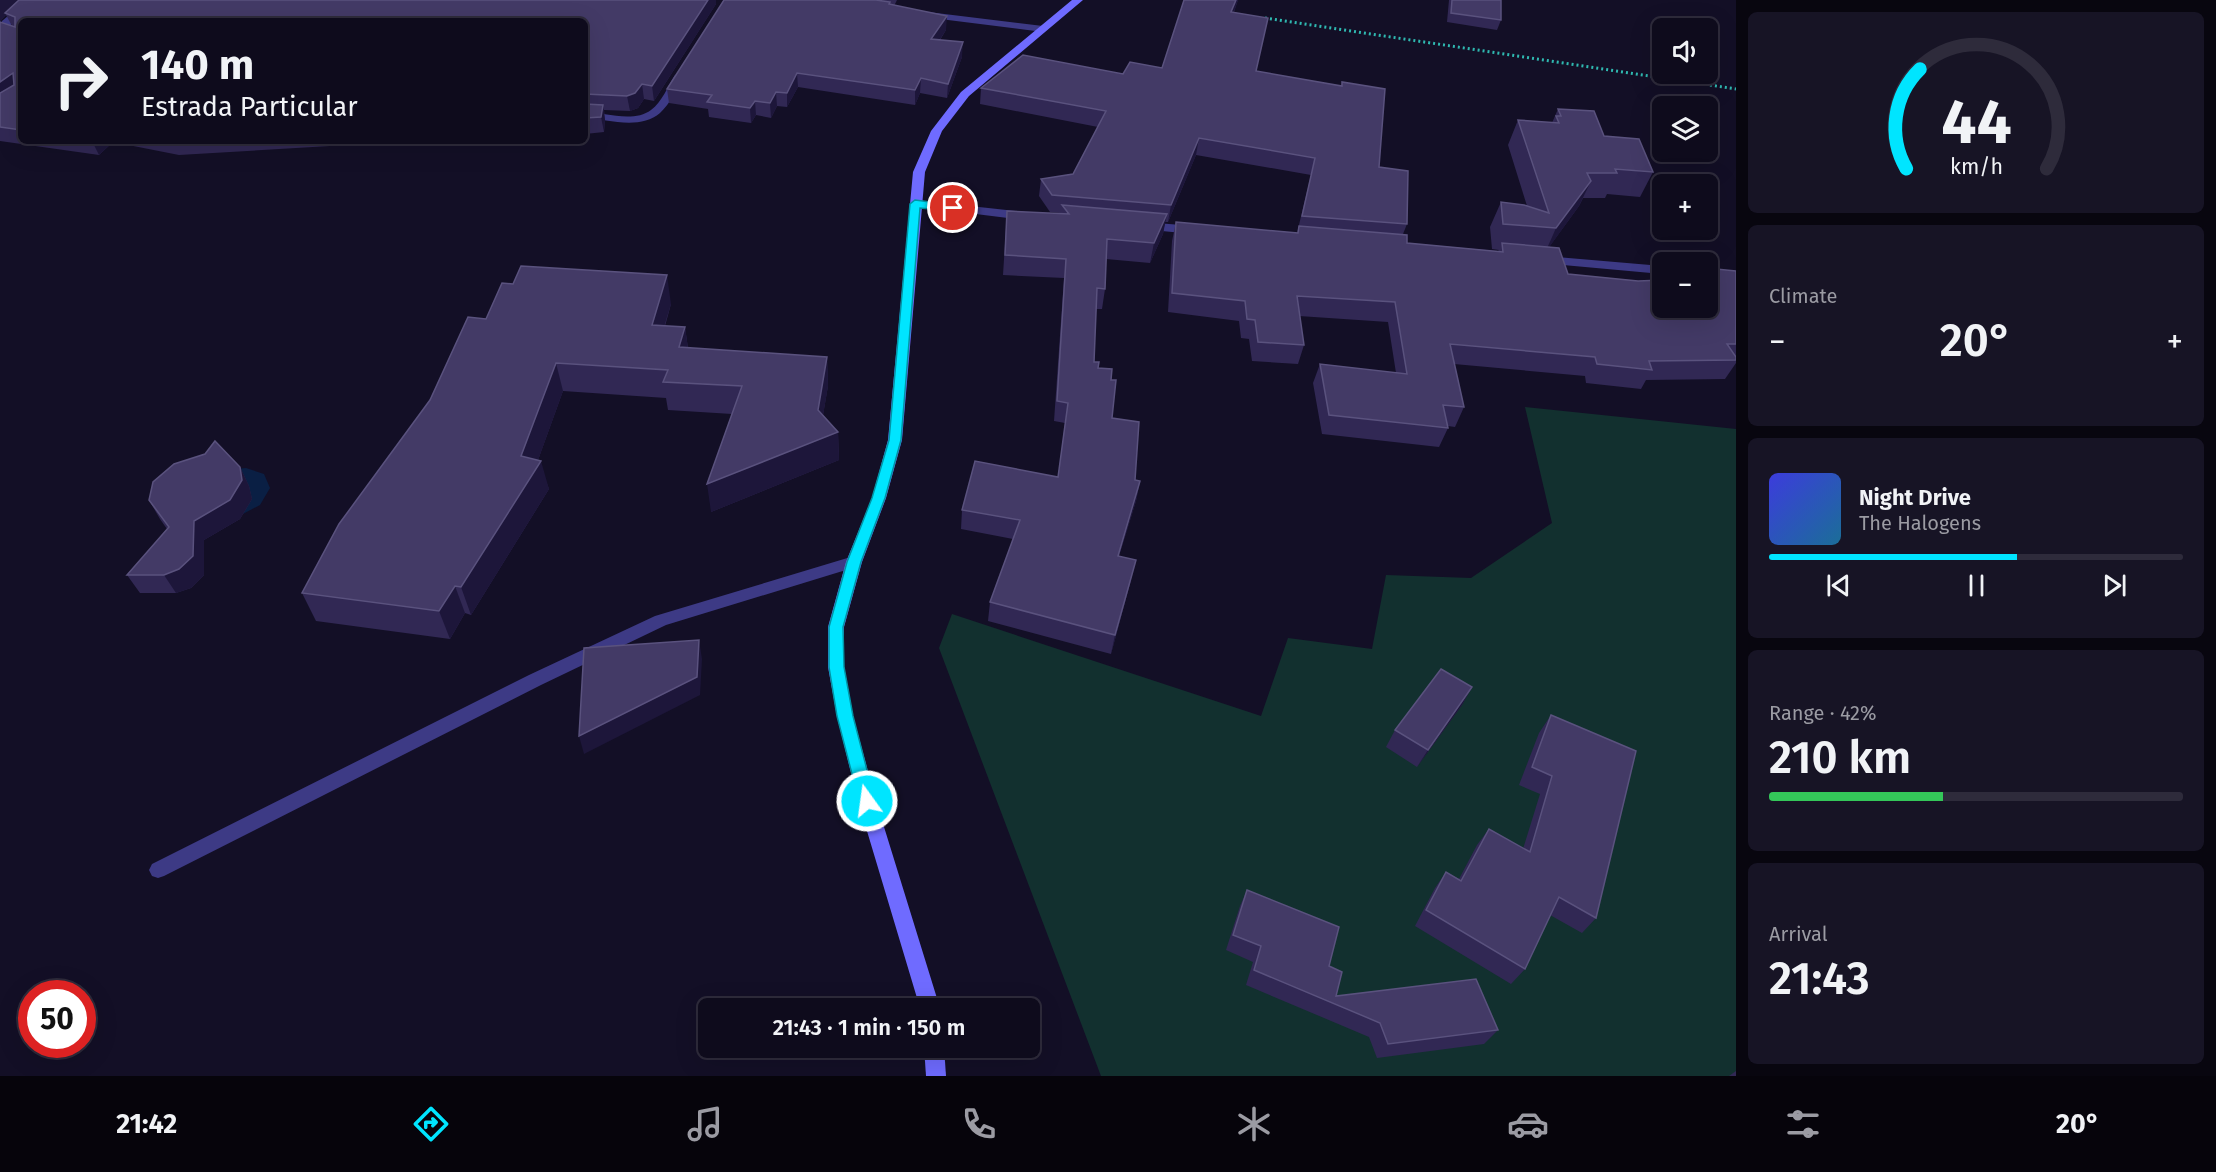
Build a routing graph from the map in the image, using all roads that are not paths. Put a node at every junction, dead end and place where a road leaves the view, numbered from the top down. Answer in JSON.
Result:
{"nodes":[{"id":1,"x":33,"y":0,"type":"edge"},
{"id":2,"x":1078,"y":0,"type":"edge"},
{"id":3,"x":917,"y":14,"type":"edge"},
{"id":4,"x":1043,"y":29,"type":"junction"},
{"id":5,"x":18,"y":36,"type":"edge"},
{"id":6,"x":686,"y":65,"type":"edge"},
{"id":7,"x":588,"y":114,"type":"edge"},
{"id":8,"x":915,"y":204,"type":"junction"},
{"id":9,"x":1038,"y":217,"type":"edge"},
{"id":10,"x":1132,"y":225,"type":"edge"},
{"id":11,"x":1203,"y":231,"type":"edge"},
{"id":12,"x":1533,"y":259,"type":"edge"},
{"id":13,"x":1652,"y":269,"type":"edge"},
{"id":14,"x":854,"y":562,"type":"junction"},
{"id":15,"x":158,"y":870,"type":"dead end"},
{"id":16,"x":927,"y":998,"type":"edge"},
{"id":17,"x":935,"y":1058,"type":"edge"},
{"id":18,"x":936,"y":1076,"type":"edge"}],
"edges":[{"from":1,"to":5,"type":"street"},
{"from":2,"to":4,"type":"main road"},
{"from":3,"to":4,"type":"street"},
{"from":4,"to":8,"type":"main road"},
{"from":6,"to":7,"type":"street"},
{"from":8,"to":9,"type":"street"},
{"from":8,"to":14,"type":"main road"},
{"from":10,"to":11,"type":"street"},
{"from":12,"to":13,"type":"street"},
{"from":14,"to":15,"type":"street"},
{"from":14,"to":16,"type":"main road"},
{"from":17,"to":18,"type":"main road"}]}
